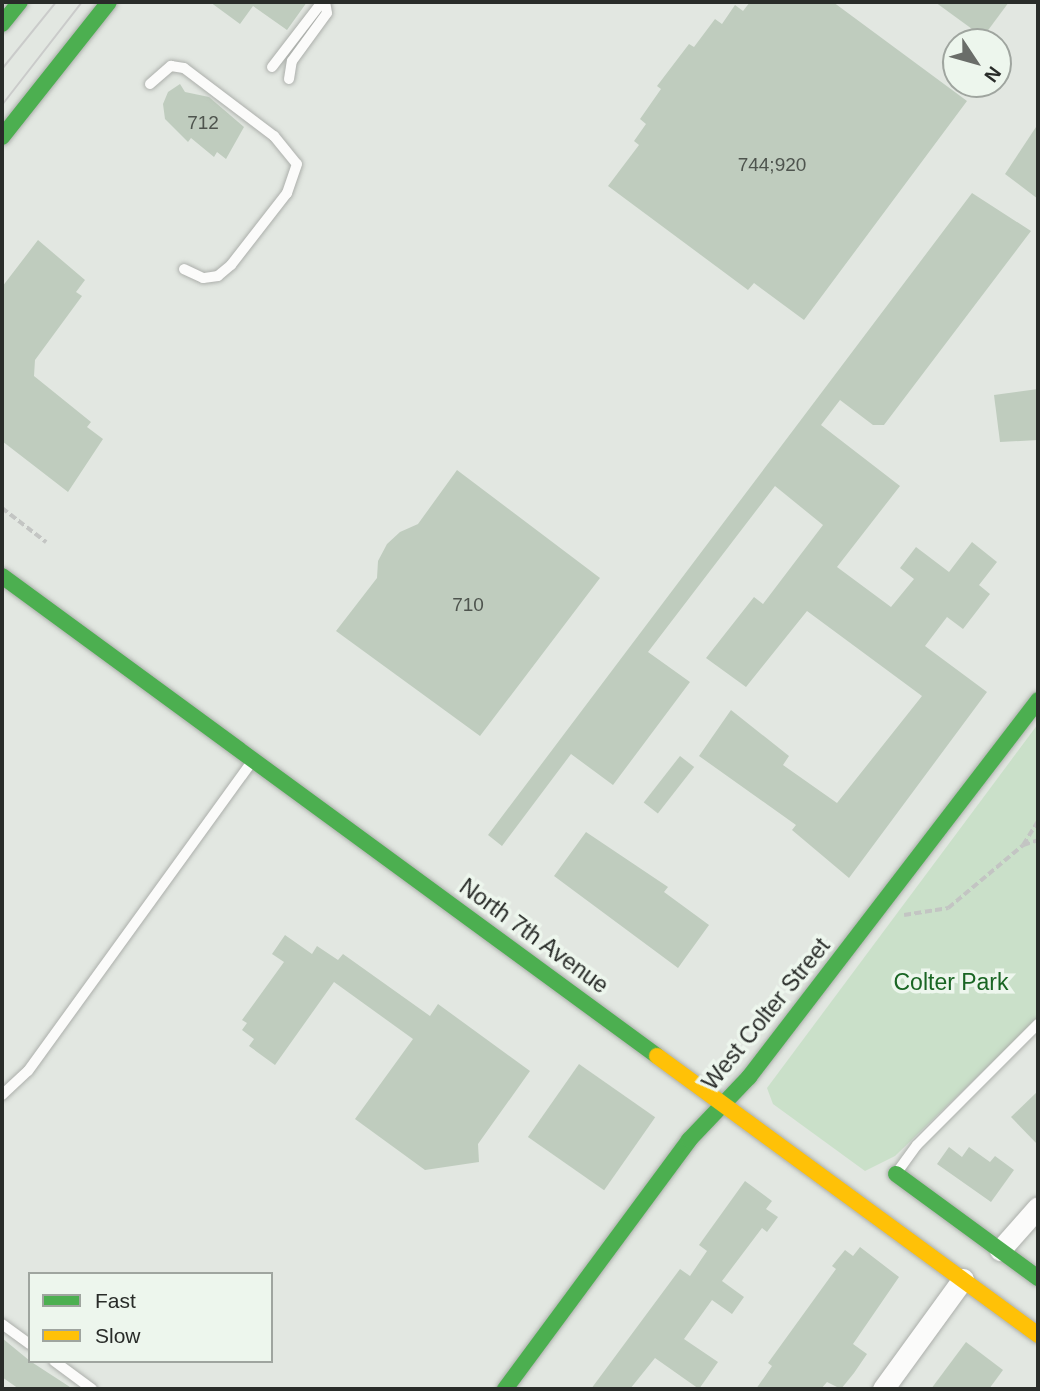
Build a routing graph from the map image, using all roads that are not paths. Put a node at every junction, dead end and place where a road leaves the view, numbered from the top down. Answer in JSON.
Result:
{"nodes":[{"id":1,"x":20,"y":2,"type":"edge"},
{"id":2,"x":109,"y":2,"type":"edge"},
{"id":3,"x":324,"y":2,"type":"edge"},
{"id":4,"x":2,"y":24,"type":"edge"},
{"id":5,"x":272,"y":67,"type":"dead end"},
{"id":6,"x":289,"y":79,"type":"dead end"},
{"id":7,"x":150,"y":83,"type":"dead end"},
{"id":8,"x":2,"y":138,"type":"edge"},
{"id":9,"x":184,"y":269,"type":"dead end"},
{"id":10,"x":2,"y":576,"type":"edge"},
{"id":11,"x":1038,"y":700,"type":"edge"},
{"id":12,"x":254,"y":760,"type":"junction"},
{"id":13,"x":1038,"y":1024,"type":"edge"},
{"id":14,"x":2,"y":1095,"type":"edge"},
{"id":15,"x":724,"y":1104,"type":"junction"},
{"id":16,"x":896,"y":1174,"type":"joint"},
{"id":17,"x":1038,"y":1208,"type":"edge"},
{"id":18,"x":1000,"y":1250,"type":"junction"},
{"id":19,"x":1038,"y":1278,"type":"edge"},
{"id":20,"x":964,"y":1279,"type":"junction"},
{"id":21,"x":2,"y":1324,"type":"edge"},
{"id":22,"x":1038,"y":1335,"type":"edge"},
{"id":23,"x":28,"y":1343,"type":"edge"},
{"id":24,"x":57,"y":1363,"type":"edge"},
{"id":25,"x":92,"y":1389,"type":"edge"},
{"id":26,"x":505,"y":1389,"type":"edge"},
{"id":27,"x":883,"y":1389,"type":"edge"}],
"edges":[{"from":1,"to":4,"type":"main road"},
{"from":2,"to":8,"type":"main road"},
{"from":3,"to":5,"type":"lane"},
{"from":3,"to":6,"type":"lane"},
{"from":7,"to":9,"type":"lane"},
{"from":10,"to":12,"type":"main road","name":"North 7th Avenue"},
{"from":11,"to":15,"type":"main road","name":"West Colter Street"},
{"from":12,"to":14,"type":"lane"},
{"from":12,"to":15,"type":"main road","name":"North 7th Avenue"},
{"from":13,"to":16,"type":"lane"},
{"from":15,"to":20,"type":"main road","name":"North 7th Avenue"},
{"from":15,"to":26,"type":"main road","name":"West Colter Street"},
{"from":16,"to":18,"type":"main road"},
{"from":17,"to":18,"type":"street"},
{"from":18,"to":19,"type":"main road"},
{"from":20,"to":22,"type":"main road","name":"North 7th Avenue"},
{"from":20,"to":27,"type":"street"},
{"from":21,"to":23,"type":"lane"},
{"from":24,"to":25,"type":"lane"}]}
